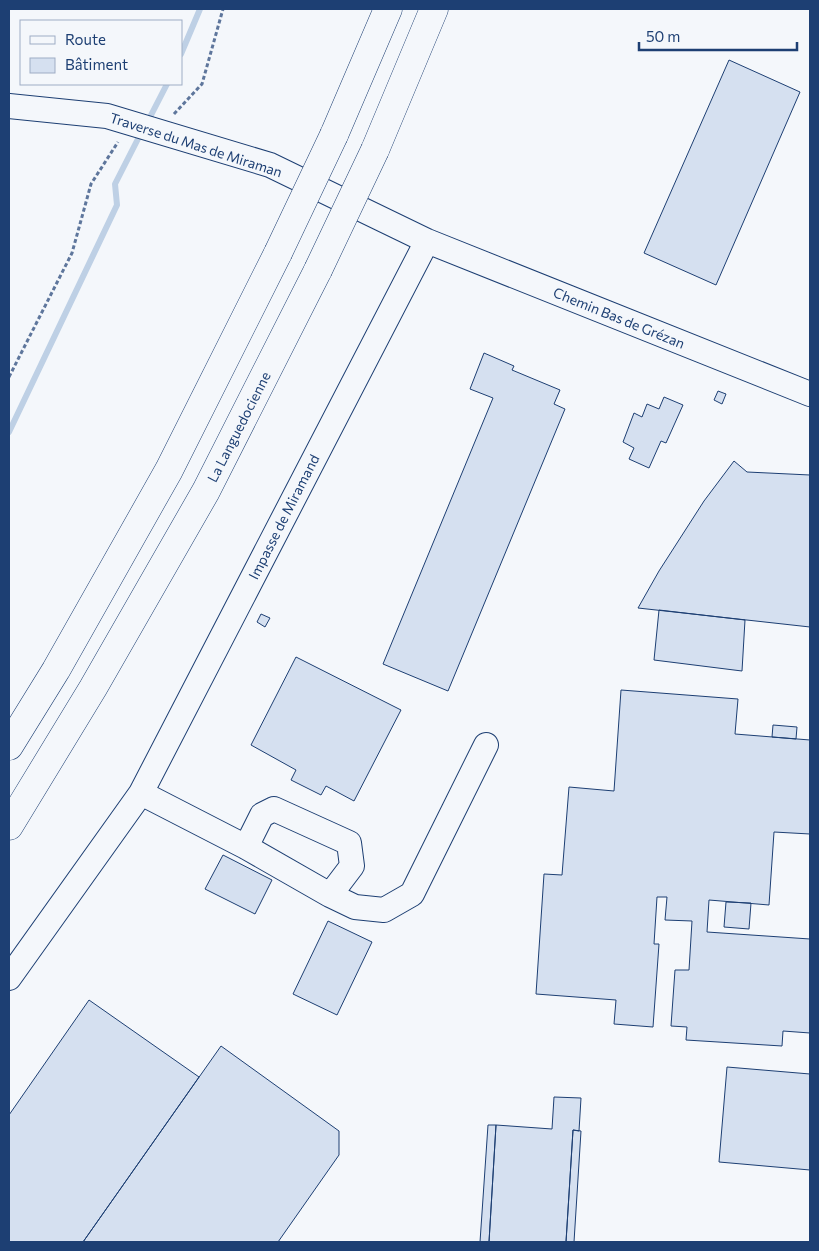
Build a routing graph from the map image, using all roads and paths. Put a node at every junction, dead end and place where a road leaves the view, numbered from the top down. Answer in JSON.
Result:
{"nodes":[{"id":1,"x":223,"y":9,"type":"edge"},
{"id":2,"x":388,"y":9,"type":"edge"},
{"id":3,"x":434,"y":9,"type":"edge"},
{"id":4,"x":9,"y":106,"type":"edge"},
{"id":5,"x":130,"y":122,"type":"junction"},
{"id":6,"x":158,"y":131,"type":"junction"},
{"id":7,"x":427,"y":242,"type":"junction"},
{"id":8,"x":9,"y":377,"type":"edge"},
{"id":9,"x":810,"y":394,"type":"edge"},
{"id":10,"x":9,"y":746,"type":"edge"},
{"id":11,"x":486,"y":746,"type":"dead end"},
{"id":12,"x":141,"y":794,"type":"junction"},
{"id":13,"x":9,"y":826,"type":"edge"},
{"id":14,"x":246,"y":848,"type":"junction"},
{"id":15,"x":330,"y":895,"type":"junction"},
{"id":16,"x":9,"y":978,"type":"edge"}],
"edges":[{"from":1,"to":6,"type":"path"},
{"from":2,"to":10,"type":"highway","bridge":true},
{"from":3,"to":13,"type":"highway","name":"La Languedocienne","bridge":true},
{"from":4,"to":5,"type":"street","name":"Traverse du Mas de Miraman"},
{"from":5,"to":6,"type":"street","name":"Traverse du Mas de Miraman"},
{"from":5,"to":8,"type":"path"},
{"from":6,"to":7,"type":"street","name":"Traverse du Mas de Miraman"},
{"from":7,"to":9,"type":"street","name":"Chemin Bas de Grézan"},
{"from":7,"to":12,"type":"street","name":"Impasse de Miramand"},
{"from":11,"to":15,"type":"street"},
{"from":12,"to":14,"type":"street"},
{"from":12,"to":16,"type":"street","name":"Impasse de Miramand"},
{"from":14,"to":15,"type":"street"},
{"from":14,"to":15,"type":"street"}]}
